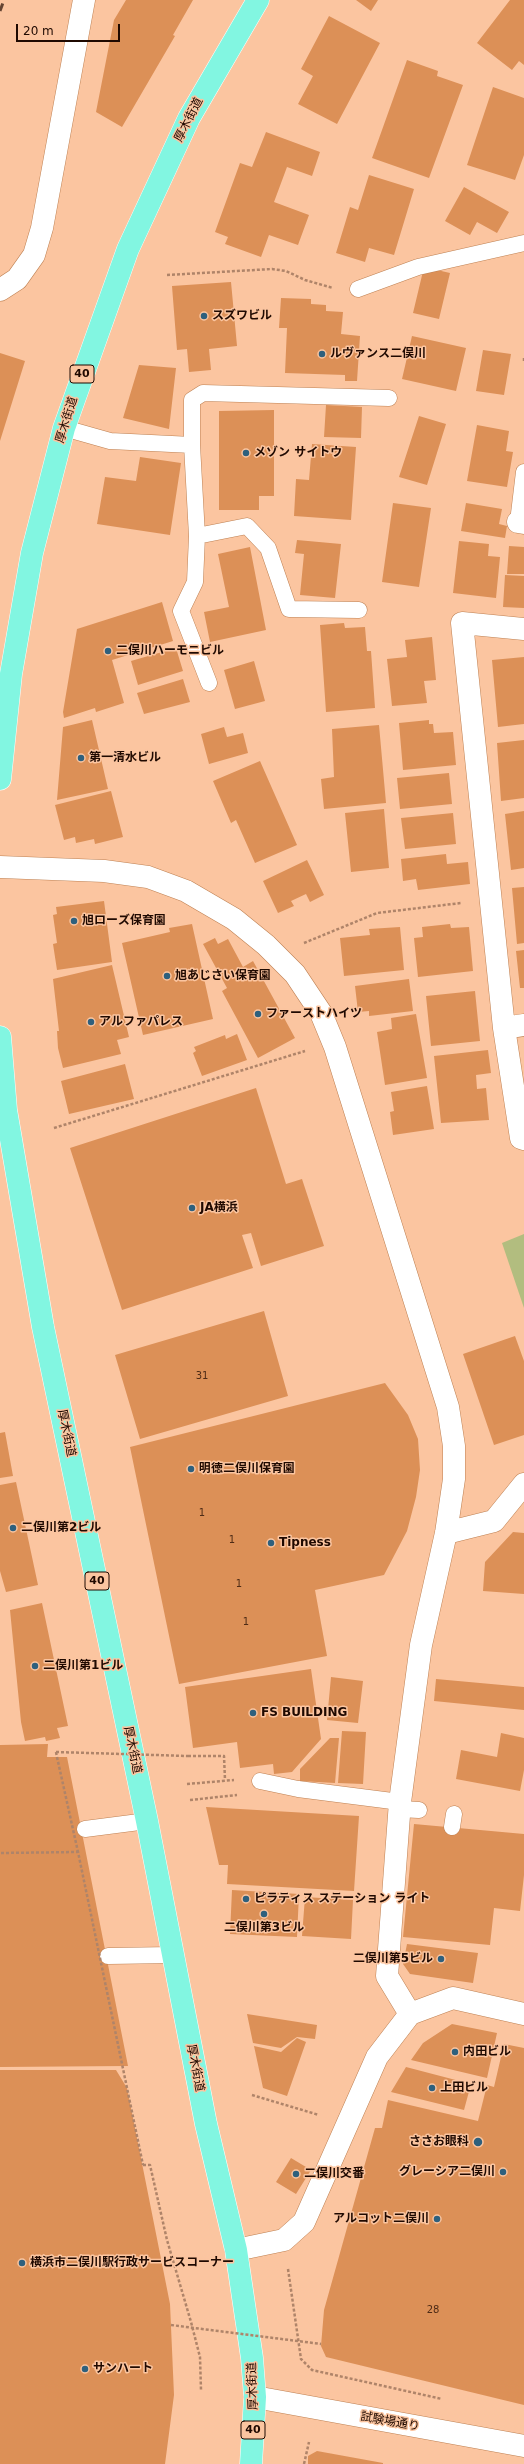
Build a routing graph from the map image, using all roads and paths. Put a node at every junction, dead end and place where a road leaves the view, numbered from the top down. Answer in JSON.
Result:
{"nodes":[{"id":1,"x":84,"y":0,"type":"edge"},
{"id":2,"x":258,"y":0,"type":"edge"},
{"id":3,"x":524,"y":243,"type":"edge"},
{"id":4,"x":167,"y":275,"type":"dead end"},
{"id":5,"x":358,"y":289,"type":"joint"},
{"id":6,"x":0,"y":290,"type":"edge"},
{"id":7,"x":389,"y":398,"type":"dead end"},
{"id":8,"x":64,"y":428,"type":"junction"},
{"id":9,"x":192,"y":445,"type":"junction"},
{"id":10,"x":524,"y":472,"type":"edge"},
{"id":11,"x":521,"y":523,"type":"edge"},
{"id":12,"x":197,"y":536,"type":"junction"},
{"id":13,"x":359,"y":610,"type":"dead end"},
{"id":14,"x":524,"y":629,"type":"edge"},
{"id":15,"x":209,"y":683,"type":"dead end"},
{"id":16,"x":0,"y":779,"type":"edge"},
{"id":17,"x":0,"y":867,"type":"edge"},
{"id":18,"x":491,"y":900,"type":"junction"},
{"id":19,"x":303,"y":944,"type":"dead end"},
{"id":20,"x":514,"y":1026,"type":"edge"},
{"id":21,"x":0,"y":1036,"type":"edge"},
{"id":22,"x":313,"y":1048,"type":"dead end"},
{"id":23,"x":54,"y":1128,"type":"dead end"},
{"id":24,"x":524,"y":1139,"type":"edge"},
{"id":25,"x":524,"y":1484,"type":"edge"},
{"id":26,"x":446,"y":1533,"type":"junction"},
{"id":27,"x":225,"y":1780,"type":"junction"},
{"id":28,"x":233,"y":1780,"type":"dead end"},
{"id":29,"x":260,"y":1781,"type":"dead end"},
{"id":30,"x":189,"y":1784,"type":"dead end"},
{"id":31,"x":406,"y":1807,"type":"junction"},
{"id":32,"x":147,"y":1821,"type":"junction"},
{"id":33,"x":85,"y":1829,"type":"dead end"},
{"id":34,"x":78,"y":1852,"type":"junction"},
{"id":35,"x":1,"y":1853,"type":"dead end"},
{"id":36,"x":173,"y":1955,"type":"junction"},
{"id":37,"x":108,"y":1956,"type":"dead end"},
{"id":38,"x":410,"y":2014,"type":"junction"},
{"id":39,"x":524,"y":2014,"type":"edge"},
{"id":40,"x":252,"y":2095,"type":"dead end"},
{"id":41,"x":347,"y":2122,"type":"junction"},
{"id":42,"x":284,"y":2240,"type":"junction"},
{"id":43,"x":236,"y":2250,"type":"junction"},
{"id":44,"x":171,"y":2325,"type":"dead end"},
{"id":45,"x":321,"y":2344,"type":"dead end"},
{"id":46,"x":201,"y":2390,"type":"dead end"},
{"id":47,"x":255,"y":2397,"type":"junction"},
{"id":48,"x":448,"y":2400,"type":"dead end"},
{"id":49,"x":309,"y":2442,"type":"dead end"},
{"id":50,"x":524,"y":2446,"type":"edge"},
{"id":51,"x":251,"y":2464,"type":"edge"},
{"id":52,"x":304,"y":2464,"type":"edge"}],
"edges":[{"from":1,"to":6,"type":"street"},
{"from":2,"to":8,"type":"main road","name":"厚木街道","number":"40"},
{"from":3,"to":5,"type":"lane"},
{"from":4,"to":5,"type":"path"},
{"from":7,"to":9,"type":"lane"},
{"from":8,"to":9,"type":"lane"},
{"from":8,"to":16,"type":"main road","name":"厚木街道","number":"40"},
{"from":9,"to":12,"type":"lane"},
{"from":10,"to":11,"type":"lane"},
{"from":12,"to":13,"type":"lane"},
{"from":12,"to":15,"type":"lane"},
{"from":14,"to":18,"type":"street"},
{"from":17,"to":26,"type":"street"},
{"from":18,"to":19,"type":"path"},
{"from":18,"to":20,"type":"street"},
{"from":20,"to":24,"type":"street"},
{"from":21,"to":32,"type":"main road","name":"厚木街道","number":"40"},
{"from":22,"to":23,"type":"path"},
{"from":25,"to":26,"type":"street"},
{"from":26,"to":31,"type":"street"},
{"from":27,"to":28,"type":"path"},
{"from":27,"to":30,"type":"path"},
{"from":27,"to":34,"type":"path","bridge":true},
{"from":29,"to":31,"type":"lane"},
{"from":31,"to":38,"type":"street"},
{"from":32,"to":33,"type":"lane"},
{"from":32,"to":36,"type":"main road","name":"厚木街道","number":"40"},
{"from":34,"to":35,"type":"path","bridge":true},
{"from":34,"to":46,"type":"path","bridge":true},
{"from":36,"to":37,"type":"lane"},
{"from":36,"to":43,"type":"main road","name":"厚木街道","number":"40"},
{"from":38,"to":39,"type":"street"},
{"from":38,"to":41,"type":"street"},
{"from":40,"to":41,"type":"path"},
{"from":41,"to":42,"type":"street"},
{"from":42,"to":43,"type":"street"},
{"from":42,"to":48,"type":"path"},
{"from":43,"to":47,"type":"main road","name":"厚木街道","number":"40"},
{"from":44,"to":45,"type":"path","bridge":true},
{"from":47,"to":50,"type":"street","name":"試験場通り"},
{"from":47,"to":51,"type":"main road","name":"厚木街道","number":"40"},
{"from":49,"to":52,"type":"path"}]}
